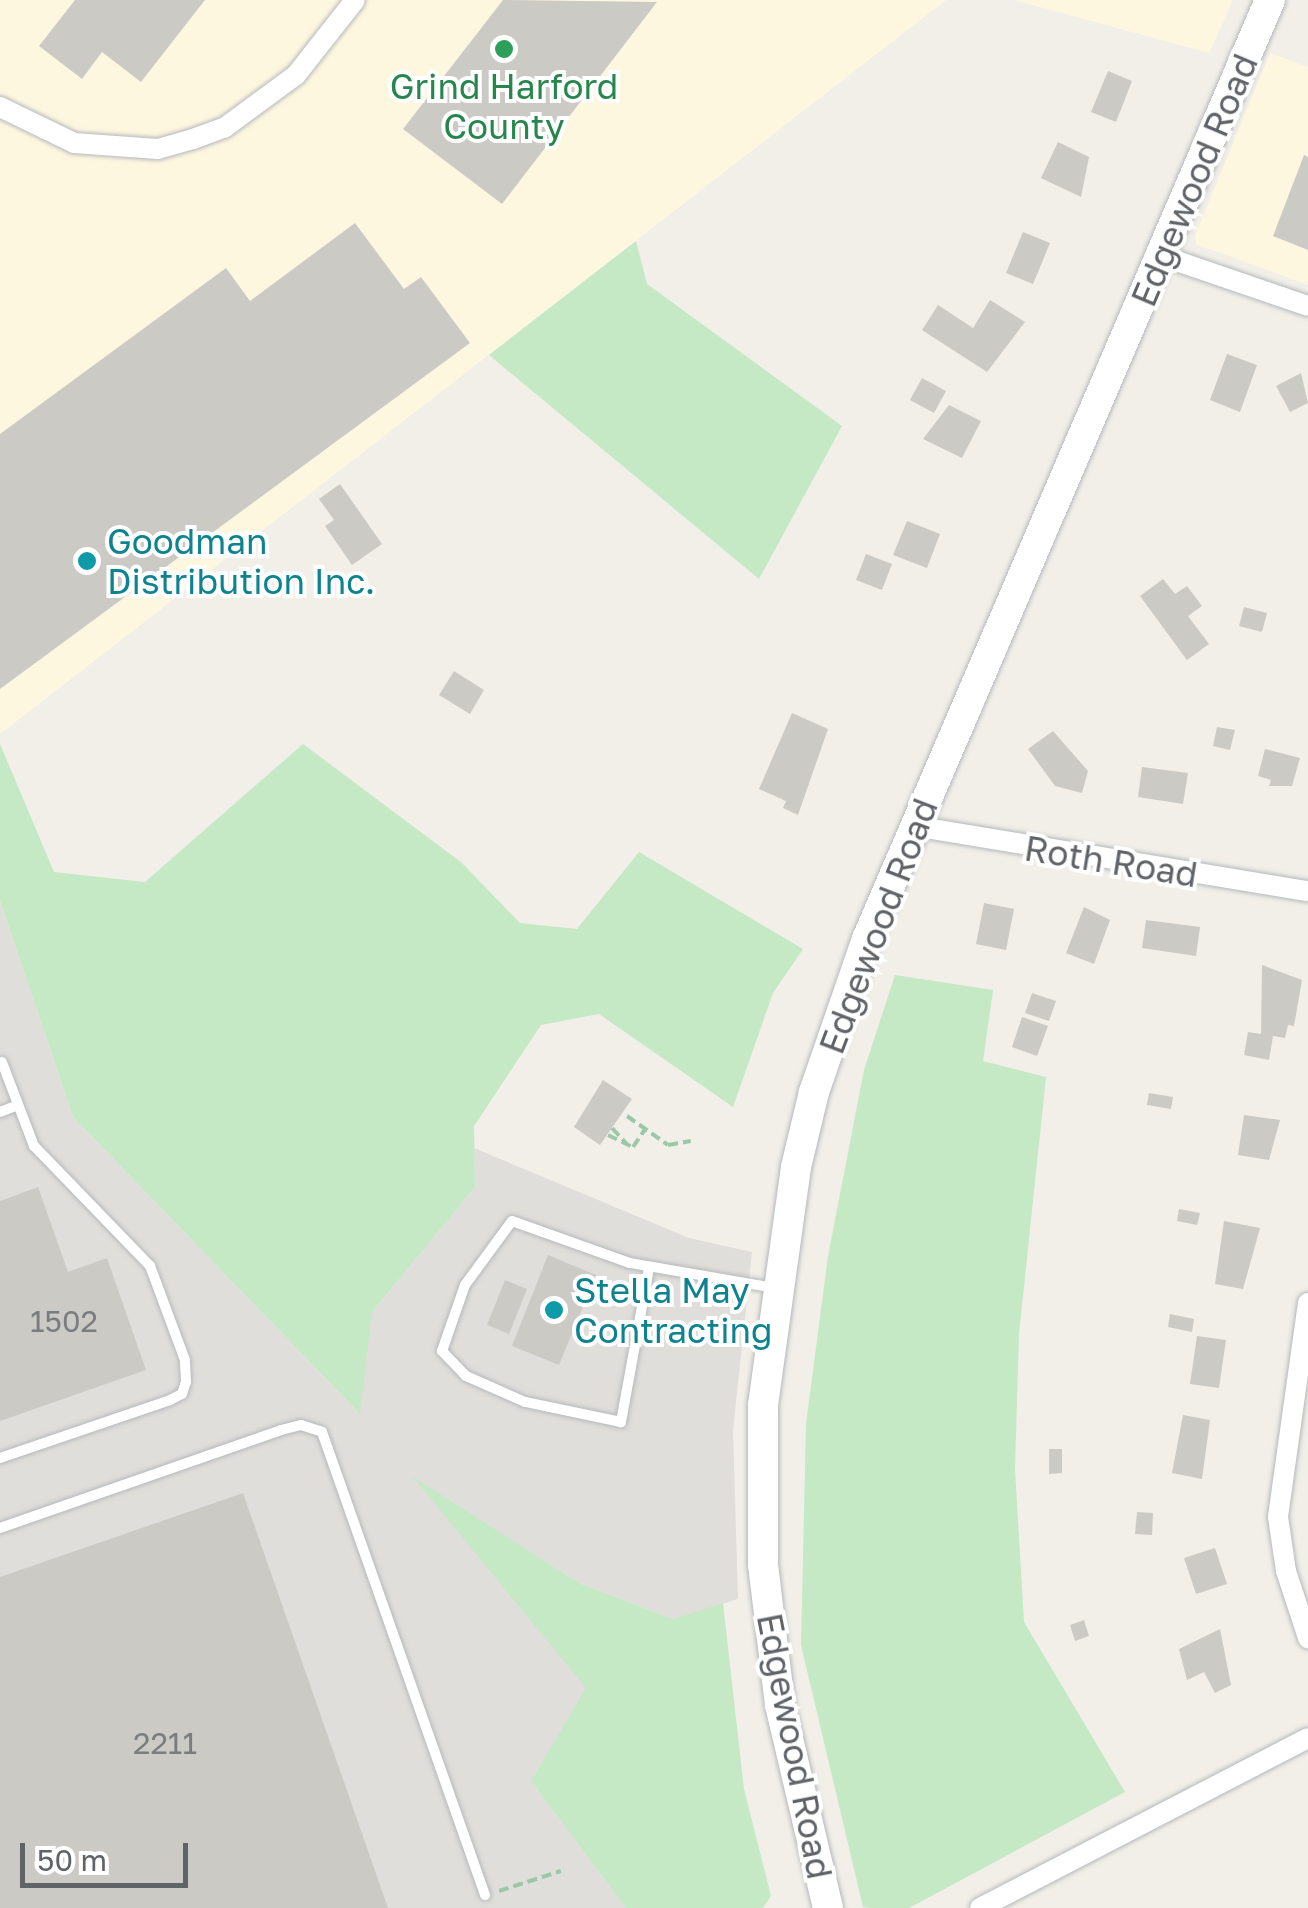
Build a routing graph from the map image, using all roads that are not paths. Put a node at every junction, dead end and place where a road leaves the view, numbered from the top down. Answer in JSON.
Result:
{"nodes":[{"id":1,"x":354,"y":0,"type":"edge"},
{"id":2,"x":1270,"y":0,"type":"edge"},
{"id":3,"x":0,"y":107,"type":"edge"},
{"id":4,"x":1162,"y":256,"type":"junction"},
{"id":5,"x":1308,"y":306,"type":"edge"},
{"id":6,"x":914,"y":826,"type":"junction"},
{"id":7,"x":1308,"y":892,"type":"edge"},
{"id":8,"x":2,"y":1062,"type":"edge"},
{"id":9,"x":18,"y":1106,"type":"junction"},
{"id":10,"x":0,"y":1112,"type":"edge"},
{"id":11,"x":650,"y":1268,"type":"junction"},
{"id":12,"x":776,"y":1288,"type":"junction"},
{"id":13,"x":1308,"y":1303,"type":"edge"},
{"id":14,"x":0,"y":1458,"type":"edge"},
{"id":15,"x":0,"y":1528,"type":"edge"},
{"id":16,"x":1308,"y":1638,"type":"edge"},
{"id":17,"x":1308,"y":1738,"type":"edge"},
{"id":18,"x":485,"y":1896,"type":"road end"},
{"id":19,"x":828,"y":1908,"type":"edge"},
{"id":20,"x":980,"y":1908,"type":"edge"}],
"edges":[{"from":1,"to":3,"type":"street"},
{"from":2,"to":4,"type":"street","name":"Edgewood Road"},
{"from":4,"to":5,"type":"street"},
{"from":4,"to":6,"type":"street","name":"Edgewood Road"},
{"from":6,"to":7,"type":"street","name":"Roth Road"},
{"from":6,"to":12,"type":"street","name":"Edgewood Road"},
{"from":8,"to":9,"type":"lane"},
{"from":9,"to":10,"type":"lane"},
{"from":9,"to":14,"type":"lane"},
{"from":11,"to":11,"type":"lane"},
{"from":11,"to":12,"type":"lane"},
{"from":12,"to":19,"type":"street","name":"Edgewood Road"},
{"from":13,"to":16,"type":"street"},
{"from":15,"to":18,"type":"lane"},
{"from":17,"to":20,"type":"street"}]}
